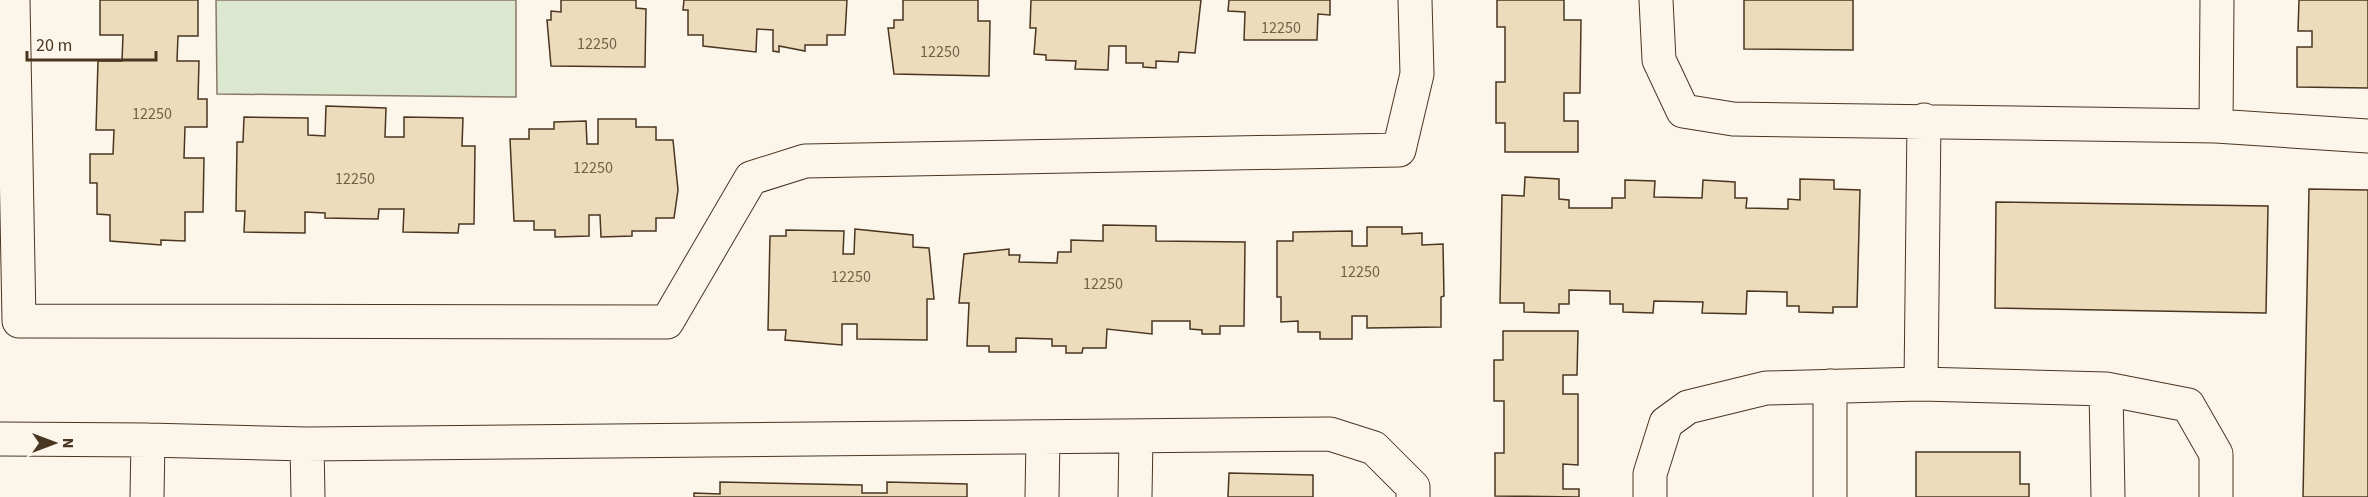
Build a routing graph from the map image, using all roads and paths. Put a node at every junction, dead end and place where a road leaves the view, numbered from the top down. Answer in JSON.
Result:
{"nodes":[{"id":1,"x":14,"y":0,"type":"edge"},
{"id":2,"x":1415,"y":0,"type":"edge"},
{"id":3,"x":1656,"y":0,"type":"edge"},
{"id":4,"x":2217,"y":0,"type":"edge"},
{"id":5,"x":1924,"y":120,"type":"junction"},
{"id":6,"x":2216,"y":126,"type":"junction"},
{"id":7,"x":2368,"y":136,"type":"edge"},
{"id":8,"x":9,"y":321,"type":"edge"},
{"id":9,"x":1921,"y":384,"type":"junction"},
{"id":10,"x":1830,"y":386,"type":"junction"},
{"id":11,"x":2106,"y":389,"type":"junction"},
{"id":12,"x":1136,"y":437,"type":"junction"},
{"id":13,"x":1043,"y":438,"type":"junction"},
{"id":14,"x":0,"y":439,"type":"edge"},
{"id":15,"x":148,"y":440,"type":"junction"},
{"id":16,"x":308,"y":444,"type":"junction"},
{"id":17,"x":147,"y":497,"type":"edge"},
{"id":18,"x":308,"y":497,"type":"edge"},
{"id":19,"x":1042,"y":497,"type":"edge"},
{"id":20,"x":1135,"y":497,"type":"edge"},
{"id":21,"x":1413,"y":497,"type":"edge"},
{"id":22,"x":1650,"y":497,"type":"edge"},
{"id":23,"x":1830,"y":497,"type":"edge"},
{"id":24,"x":2108,"y":497,"type":"edge"},
{"id":25,"x":2216,"y":497,"type":"edge"}],
"edges":[{"from":1,"to":8,"type":"street"},
{"from":2,"to":8,"type":"street"},
{"from":3,"to":5,"type":"street"},
{"from":4,"to":6,"type":"street"},
{"from":5,"to":6,"type":"street"},
{"from":5,"to":9,"type":"street"},
{"from":6,"to":7,"type":"street"},
{"from":9,"to":10,"type":"street"},
{"from":9,"to":11,"type":"street"},
{"from":10,"to":22,"type":"street"},
{"from":10,"to":23,"type":"street"},
{"from":11,"to":24,"type":"street"},
{"from":11,"to":25,"type":"street"},
{"from":12,"to":13,"type":"street"},
{"from":12,"to":20,"type":"street"},
{"from":12,"to":21,"type":"street"},
{"from":13,"to":16,"type":"street"},
{"from":13,"to":19,"type":"street"},
{"from":14,"to":15,"type":"street"},
{"from":15,"to":16,"type":"street"},
{"from":15,"to":17,"type":"street"},
{"from":16,"to":18,"type":"street"}]}
